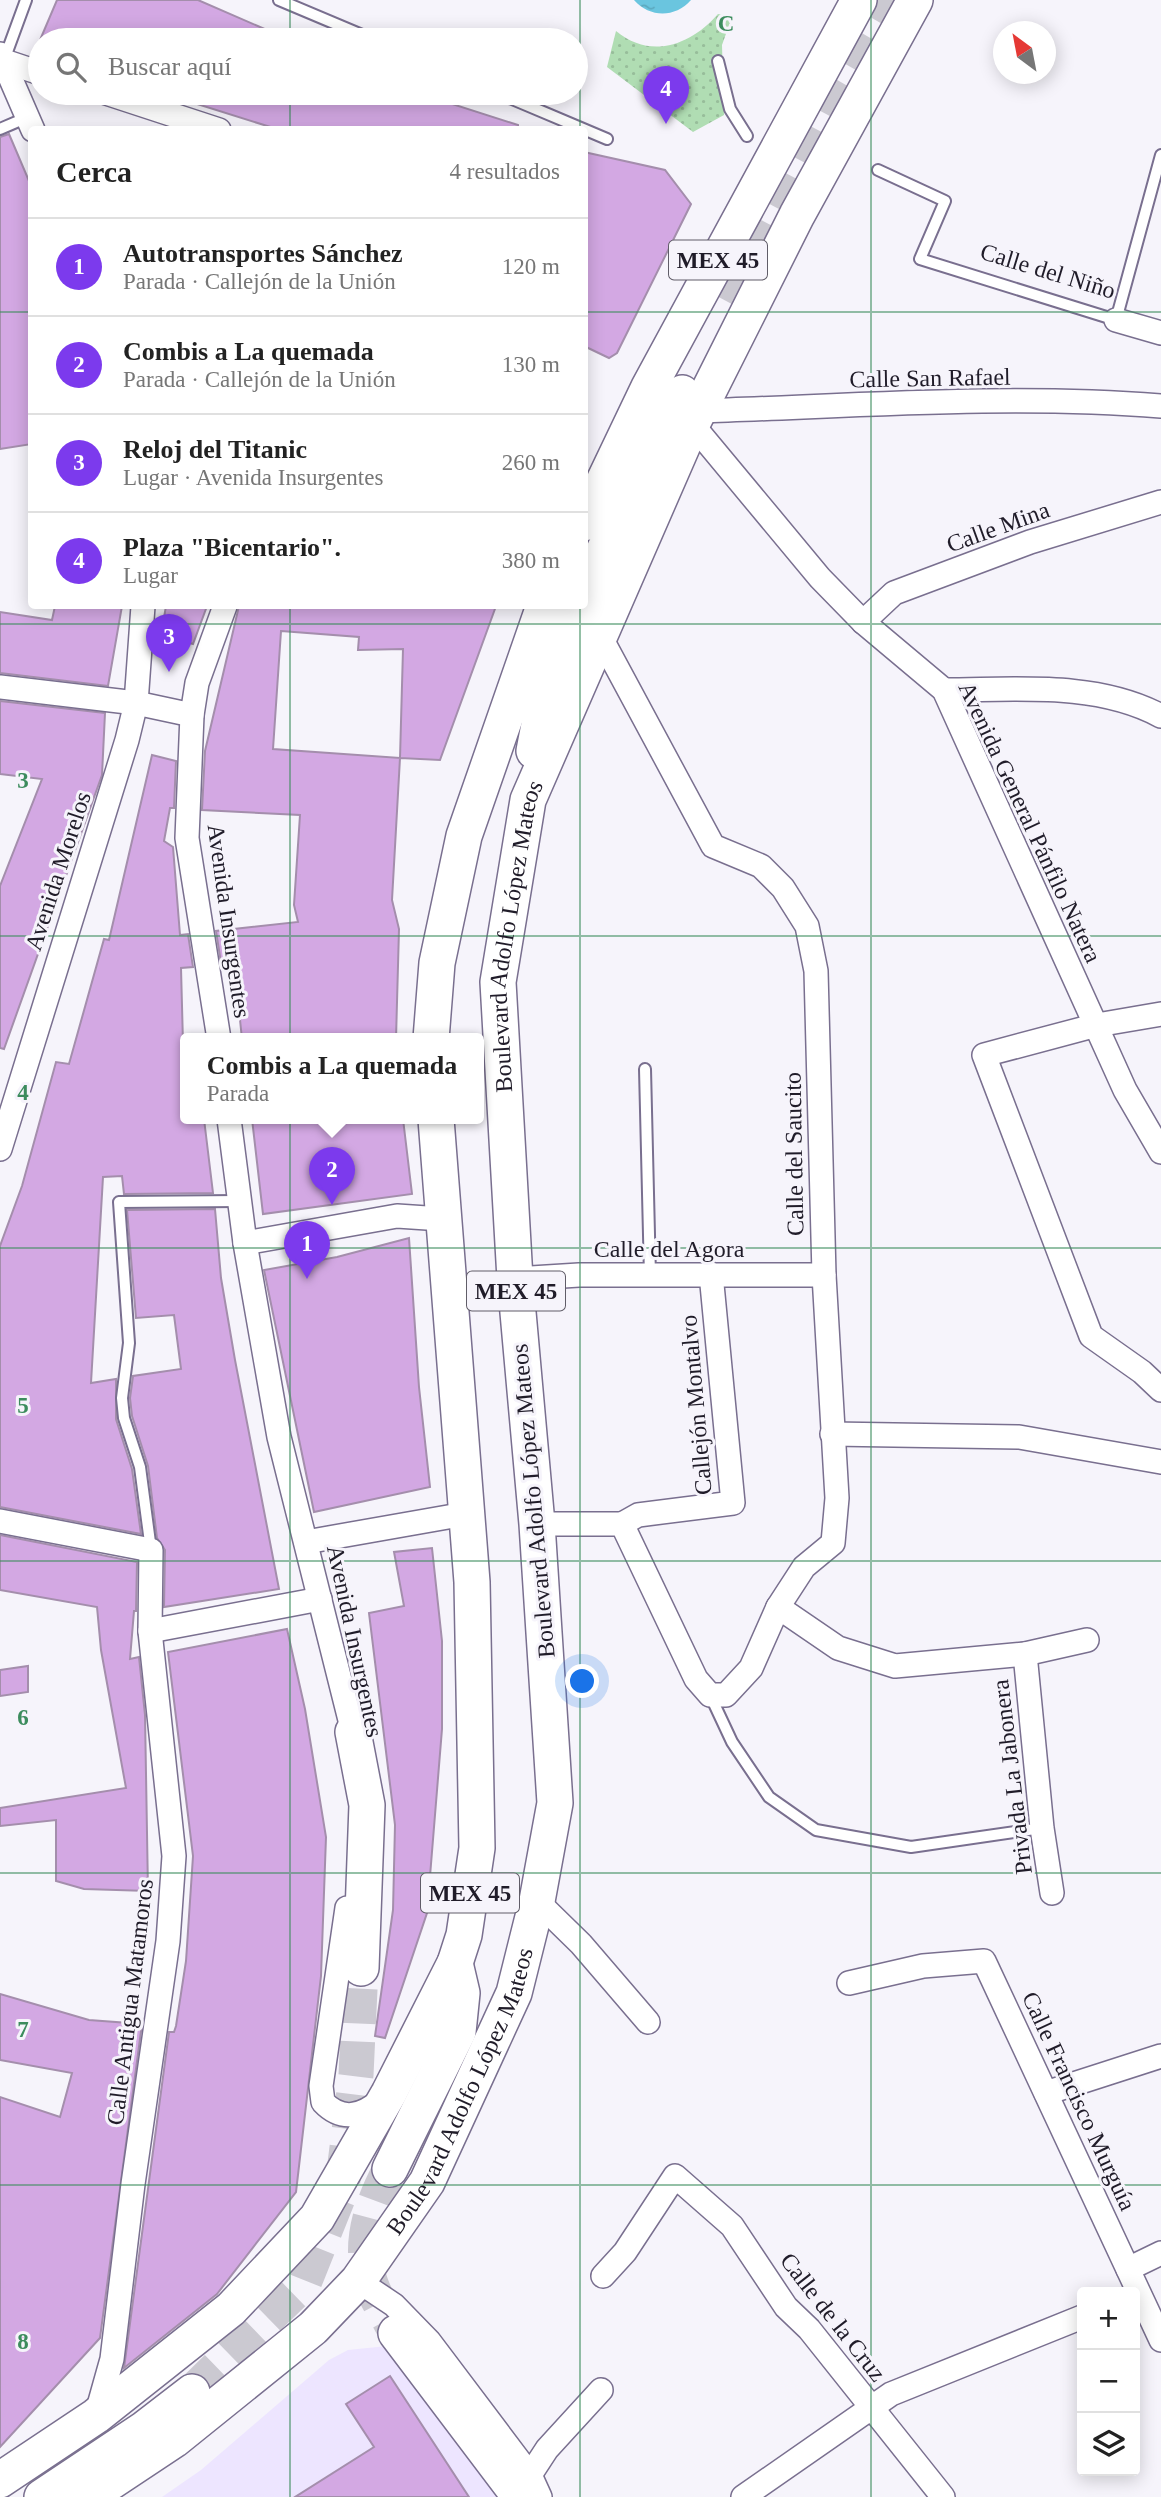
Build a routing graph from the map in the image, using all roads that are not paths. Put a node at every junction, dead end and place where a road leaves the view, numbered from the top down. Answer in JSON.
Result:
{"nodes":[{"id":1,"x":26,"y":0,"type":"edge"},
{"id":2,"x":279,"y":0,"type":"edge"},
{"id":3,"x":859,"y":0,"type":"edge"},
{"id":4,"x":915,"y":0,"type":"edge"},
{"id":5,"x":346,"y":28,"type":"edge"},
{"id":6,"x":2,"y":57,"type":"edge"},
{"id":7,"x":718,"y":61,"type":"dead end"},
{"id":8,"x":28,"y":68,"type":"edge"},
{"id":9,"x":143,"y":105,"type":"edge"},
{"id":10,"x":526,"y":105,"type":"edge"},
{"id":11,"x":30,"y":123,"type":"edge"},
{"id":12,"x":207,"y":126,"type":"edge"},
{"id":13,"x":576,"y":126,"type":"edge"},
{"id":14,"x":0,"y":129,"type":"edge"},
{"id":15,"x":588,"y":131,"type":"edge"},
{"id":16,"x":747,"y":136,"type":"dead end"},
{"id":17,"x":607,"y":139,"type":"dead end"},
{"id":18,"x":1161,"y":155,"type":"edge"},
{"id":19,"x":878,"y":170,"type":"dead end"},
{"id":20,"x":728,"y":302,"type":"tunnel mouth"},
{"id":21,"x":1116,"y":320,"type":"junction"},
{"id":22,"x":1161,"y":333,"type":"edge"},
{"id":23,"x":1161,"y":406,"type":"edge"},
{"id":24,"x":696,"y":417,"type":"junction"},
{"id":25,"x":1161,"y":502,"type":"edge"},
{"id":26,"x":588,"y":515,"type":"edge"},
{"id":27,"x":588,"y":583,"type":"edge"},
{"id":28,"x":143,"y":609,"type":"edge"},
{"id":29,"x":224,"y":609,"type":"edge"},
{"id":30,"x":543,"y":609,"type":"edge"},
{"id":31,"x":577,"y":609,"type":"edge"},
{"id":32,"x":863,"y":622,"type":"junction"},
{"id":33,"x":600,"y":636,"type":"junction"},
{"id":34,"x":0,"y":687,"type":"edge"},
{"id":35,"x":944,"y":690,"type":"junction"},
{"id":36,"x":136,"y":703,"type":"junction"},
{"id":37,"x":192,"y":715,"type":"junction"},
{"id":38,"x":1161,"y":716,"type":"edge"},
{"id":39,"x":528,"y":800,"type":"junction"},
{"id":40,"x":1161,"y":1014,"type":"edge"},
{"id":41,"x":1097,"y":1025,"type":"junction"},
{"id":42,"x":218,"y":1033,"type":"edge"},
{"id":43,"x":431,"y":1033,"type":"edge"},
{"id":44,"x":645,"y":1069,"type":"dead end"},
{"id":45,"x":9,"y":1085,"type":"edge"},
{"id":46,"x":1125,"y":1090,"type":"junction"},
{"id":47,"x":1161,"y":1120,"type":"edge"},
{"id":48,"x":230,"y":1124,"type":"edge"},
{"id":49,"x":436,"y":1124,"type":"edge"},
{"id":50,"x":0,"y":1149,"type":"edge"},
{"id":51,"x":1161,"y":1152,"type":"edge"},
{"id":52,"x":239,"y":1200,"type":"junction"},
{"id":53,"x":442,"y":1219,"type":"junction"},
{"id":54,"x":245,"y":1243,"type":"junction"},
{"id":55,"x":711,"y":1274,"type":"junction"},
{"id":56,"x":824,"y":1275,"type":"junction"},
{"id":57,"x":650,"y":1276,"type":"junction"},
{"id":58,"x":515,"y":1279,"type":"junction"},
{"id":59,"x":1161,"y":1390,"type":"edge"},
{"id":60,"x":832,"y":1434,"type":"junction"},
{"id":61,"x":1161,"y":1462,"type":"edge"},
{"id":62,"x":465,"y":1514,"type":"junction"},
{"id":63,"x":0,"y":1521,"type":"edge"},
{"id":64,"x":537,"y":1524,"type":"junction"},
{"id":65,"x":622,"y":1524,"type":"junction"},
{"id":66,"x":306,"y":1542,"type":"junction"},
{"id":67,"x":151,"y":1550,"type":"junction"},
{"id":68,"x":320,"y":1599,"type":"junction"},
{"id":69,"x":778,"y":1607,"type":"junction"},
{"id":70,"x":150,"y":1631,"type":"junction"},
{"id":71,"x":1087,"y":1640,"type":"dead end"},
{"id":72,"x":1025,"y":1654,"type":"junction"},
{"id":73,"x":710,"y":1695,"type":"junction"},
{"id":74,"x":353,"y":1732,"type":"junction"},
{"id":75,"x":1042,"y":1828,"type":"junction"},
{"id":76,"x":1052,"y":1893,"type":"dead end"},
{"id":77,"x":537,"y":1901,"type":"junction"},
{"id":78,"x":455,"y":1963,"type":"junction"},
{"id":79,"x":361,"y":1968,"type":"tunnel mouth"},
{"id":80,"x":849,"y":1983,"type":"dead end"},
{"id":81,"x":648,"y":2022,"type":"dead end"},
{"id":82,"x":1161,"y":2056,"type":"edge"},
{"id":83,"x":1046,"y":2093,"type":"junction"},
{"id":84,"x":389,"y":2094,"type":"junction"},
{"id":85,"x":390,"y":2169,"type":"tunnel mouth"},
{"id":86,"x":1161,"y":2253,"type":"edge"},
{"id":87,"x":1128,"y":2269,"type":"junction"},
{"id":88,"x":603,"y":2276,"type":"dead end"},
{"id":89,"x":358,"y":2281,"type":"junction"},
{"id":90,"x":1134,"y":2287,"type":"edge"},
{"id":91,"x":1140,"y":2301,"type":"edge"},
{"id":92,"x":1077,"y":2319,"type":"edge"},
{"id":93,"x":396,"y":2333,"type":"tunnel mouth"},
{"id":94,"x":1161,"y":2340,"type":"edge"},
{"id":95,"x":601,"y":2390,"type":"dead end"},
{"id":96,"x":192,"y":2392,"type":"tunnel mouth"},
{"id":97,"x":872,"y":2409,"type":"junction"},
{"id":98,"x":96,"y":2416,"type":"junction"},
{"id":99,"x":0,"y":2480,"type":"edge"},
{"id":100,"x":525,"y":2486,"type":"edge"},
{"id":101,"x":42,"y":2497,"type":"edge"},
{"id":102,"x":88,"y":2497,"type":"edge"},
{"id":103,"x":540,"y":2497,"type":"edge"},
{"id":104,"x":743,"y":2497,"type":"edge"},
{"id":105,"x":943,"y":2497,"type":"edge"}],
"edges":[{"from":1,"to":6,"type":"lane"},
{"from":2,"to":5,"type":"lane"},
{"from":3,"to":26,"type":"main road","number":"MEX 45"},
{"from":4,"to":24,"type":"main road","name":"Boulevard Adolfo López Mateos","number":"MEX 45"},
{"from":6,"to":8,"type":"street"},
{"from":6,"to":11,"type":"street"},
{"from":7,"to":16,"type":"lane"},
{"from":9,"to":12,"type":"street"},
{"from":10,"to":13,"type":"lane"},
{"from":11,"to":14,"type":"lane"},
{"from":15,"to":17,"type":"lane"},
{"from":18,"to":21,"type":"lane"},
{"from":19,"to":21,"type":"lane","name":"Calle del Niño"},
{"from":20,"to":27,"type":"main road"},
{"from":21,"to":22,"type":"street","name":"Calle del Niño"},
{"from":23,"to":24,"type":"street","name":"Calle San Rafael"},
{"from":24,"to":32,"type":"street","name":"Avenida General Pánfilo Natera"},
{"from":24,"to":33,"type":"main road","name":"Boulevard Adolfo López Mateos","number":"MEX 45"},
{"from":25,"to":32,"type":"street","name":"Calle Mina"},
{"from":28,"to":36,"type":"street","name":"Avenida Morelos"},
{"from":29,"to":37,"type":"street","name":"Avenida Insurgentes"},
{"from":30,"to":43,"type":"main road"},
{"from":31,"to":39,"type":"main road"},
{"from":32,"to":35,"type":"street","name":"Avenida General Pánfilo Natera"},
{"from":33,"to":39,"type":"main road","name":"Boulevard Adolfo López Mateos","number":"MEX 45"},
{"from":33,"to":56,"type":"street","name":"Calle del Saucito"},
{"from":34,"to":36,"type":"street"},
{"from":35,"to":38,"type":"street"},
{"from":35,"to":41,"type":"street","name":"Avenida General Pánfilo Natera"},
{"from":36,"to":37,"type":"street"},
{"from":36,"to":45,"type":"street","name":"Avenida Morelos"},
{"from":37,"to":42,"type":"street","name":"Avenida Insurgentes"},
{"from":39,"to":58,"type":"main road","name":"Boulevard Adolfo López Mateos","number":"MEX 45"},
{"from":40,"to":41,"type":"street"},
{"from":41,"to":46,"type":"street","name":"Avenida General Pánfilo Natera"},
{"from":41,"to":59,"type":"street"},
{"from":44,"to":57,"type":"lane"},
{"from":45,"to":50,"type":"street","name":"Avenida Morelos"},
{"from":46,"to":47,"type":"street"},
{"from":46,"to":51,"type":"street","name":"Avenida General Pánfilo Natera"},
{"from":48,"to":52,"type":"street","name":"Avenida Insurgentes"},
{"from":49,"to":53,"type":"main road","number":"MEX 45"},
{"from":52,"to":54,"type":"street","name":"Avenida Insurgentes"},
{"from":52,"to":67,"type":"lane"},
{"from":53,"to":54,"type":"street"},
{"from":53,"to":62,"type":"main road","number":"MEX 45"},
{"from":54,"to":66,"type":"street","name":"Avenida Insurgentes"},
{"from":55,"to":56,"type":"street","name":"Calle del Agora"},
{"from":55,"to":57,"type":"street","name":"Calle del Agora"},
{"from":55,"to":65,"type":"street","name":"Callejón Montalvo"},
{"from":56,"to":60,"type":"street","name":"Calle del Saucito"},
{"from":57,"to":58,"type":"street","name":"Calle del Agora"},
{"from":58,"to":64,"type":"main road","name":"Boulevard Adolfo López Mateos","number":"MEX 45"},
{"from":60,"to":61,"type":"street"},
{"from":60,"to":69,"type":"street","name":"Calle del Saucito"},
{"from":62,"to":66,"type":"street"},
{"from":62,"to":78,"type":"main road","number":"MEX 45"},
{"from":63,"to":67,"type":"street"},
{"from":64,"to":65,"type":"street","name":"Callejón Montalvo"},
{"from":64,"to":77,"type":"main road","name":"Boulevard Adolfo López Mateos","number":"MEX 45"},
{"from":65,"to":73,"type":"street"},
{"from":66,"to":68,"type":"street","name":"Avenida Insurgentes"},
{"from":67,"to":70,"type":"street","name":"Calle Antigua Matamoros"},
{"from":68,"to":70,"type":"street"},
{"from":68,"to":74,"type":"street","name":"Avenida Insurgentes"},
{"from":69,"to":72,"type":"street","name":"Privada La Jabonera"},
{"from":69,"to":73,"type":"street","name":"Calle del Saucito"},
{"from":70,"to":98,"type":"street","name":"Calle Antigua Matamoros"},
{"from":71,"to":72,"type":"street","name":"Privada La Jabonera"},
{"from":72,"to":75,"type":"street","name":"Privada La Jabonera"},
{"from":73,"to":75,"type":"lane"},
{"from":74,"to":79,"type":"main road"},
{"from":74,"to":84,"type":"street","name":"Avenida Insurgentes"},
{"from":75,"to":76,"type":"street","name":"Privada La Jabonera"},
{"from":77,"to":81,"type":"street"},
{"from":77,"to":89,"type":"main road","name":"Boulevard Adolfo López Mateos","number":"MEX 45"},
{"from":78,"to":84,"type":"main road","number":"MEX 45"},
{"from":78,"to":85,"type":"main road"},
{"from":80,"to":83,"type":"street","name":"Calle Francisco Murguía"},
{"from":82,"to":83,"type":"street"},
{"from":83,"to":87,"type":"street","name":"Calle Francisco Murguía"},
{"from":84,"to":98,"type":"main road","number":"MEX 45"},
{"from":86,"to":87,"type":"street"},
{"from":87,"to":90,"type":"street","name":"Calle Francisco Murguía"},
{"from":88,"to":97,"type":"street","name":"Calle de la Cruz"},
{"from":89,"to":100,"type":"street"},
{"from":89,"to":102,"type":"main road","name":"Boulevard Adolfo López Mateos","number":"MEX 45"},
{"from":91,"to":94,"type":"street","name":"Calle Francisco Murguía"},
{"from":92,"to":97,"type":"street"},
{"from":93,"to":100,"type":"main road"},
{"from":95,"to":100,"type":"street"},
{"from":96,"to":101,"type":"main road"},
{"from":97,"to":104,"type":"street"},
{"from":97,"to":105,"type":"street","name":"Calle de la Cruz"},
{"from":98,"to":99,"type":"main road","number":"MEX 45"},
{"from":100,"to":103,"type":"street"}]}
